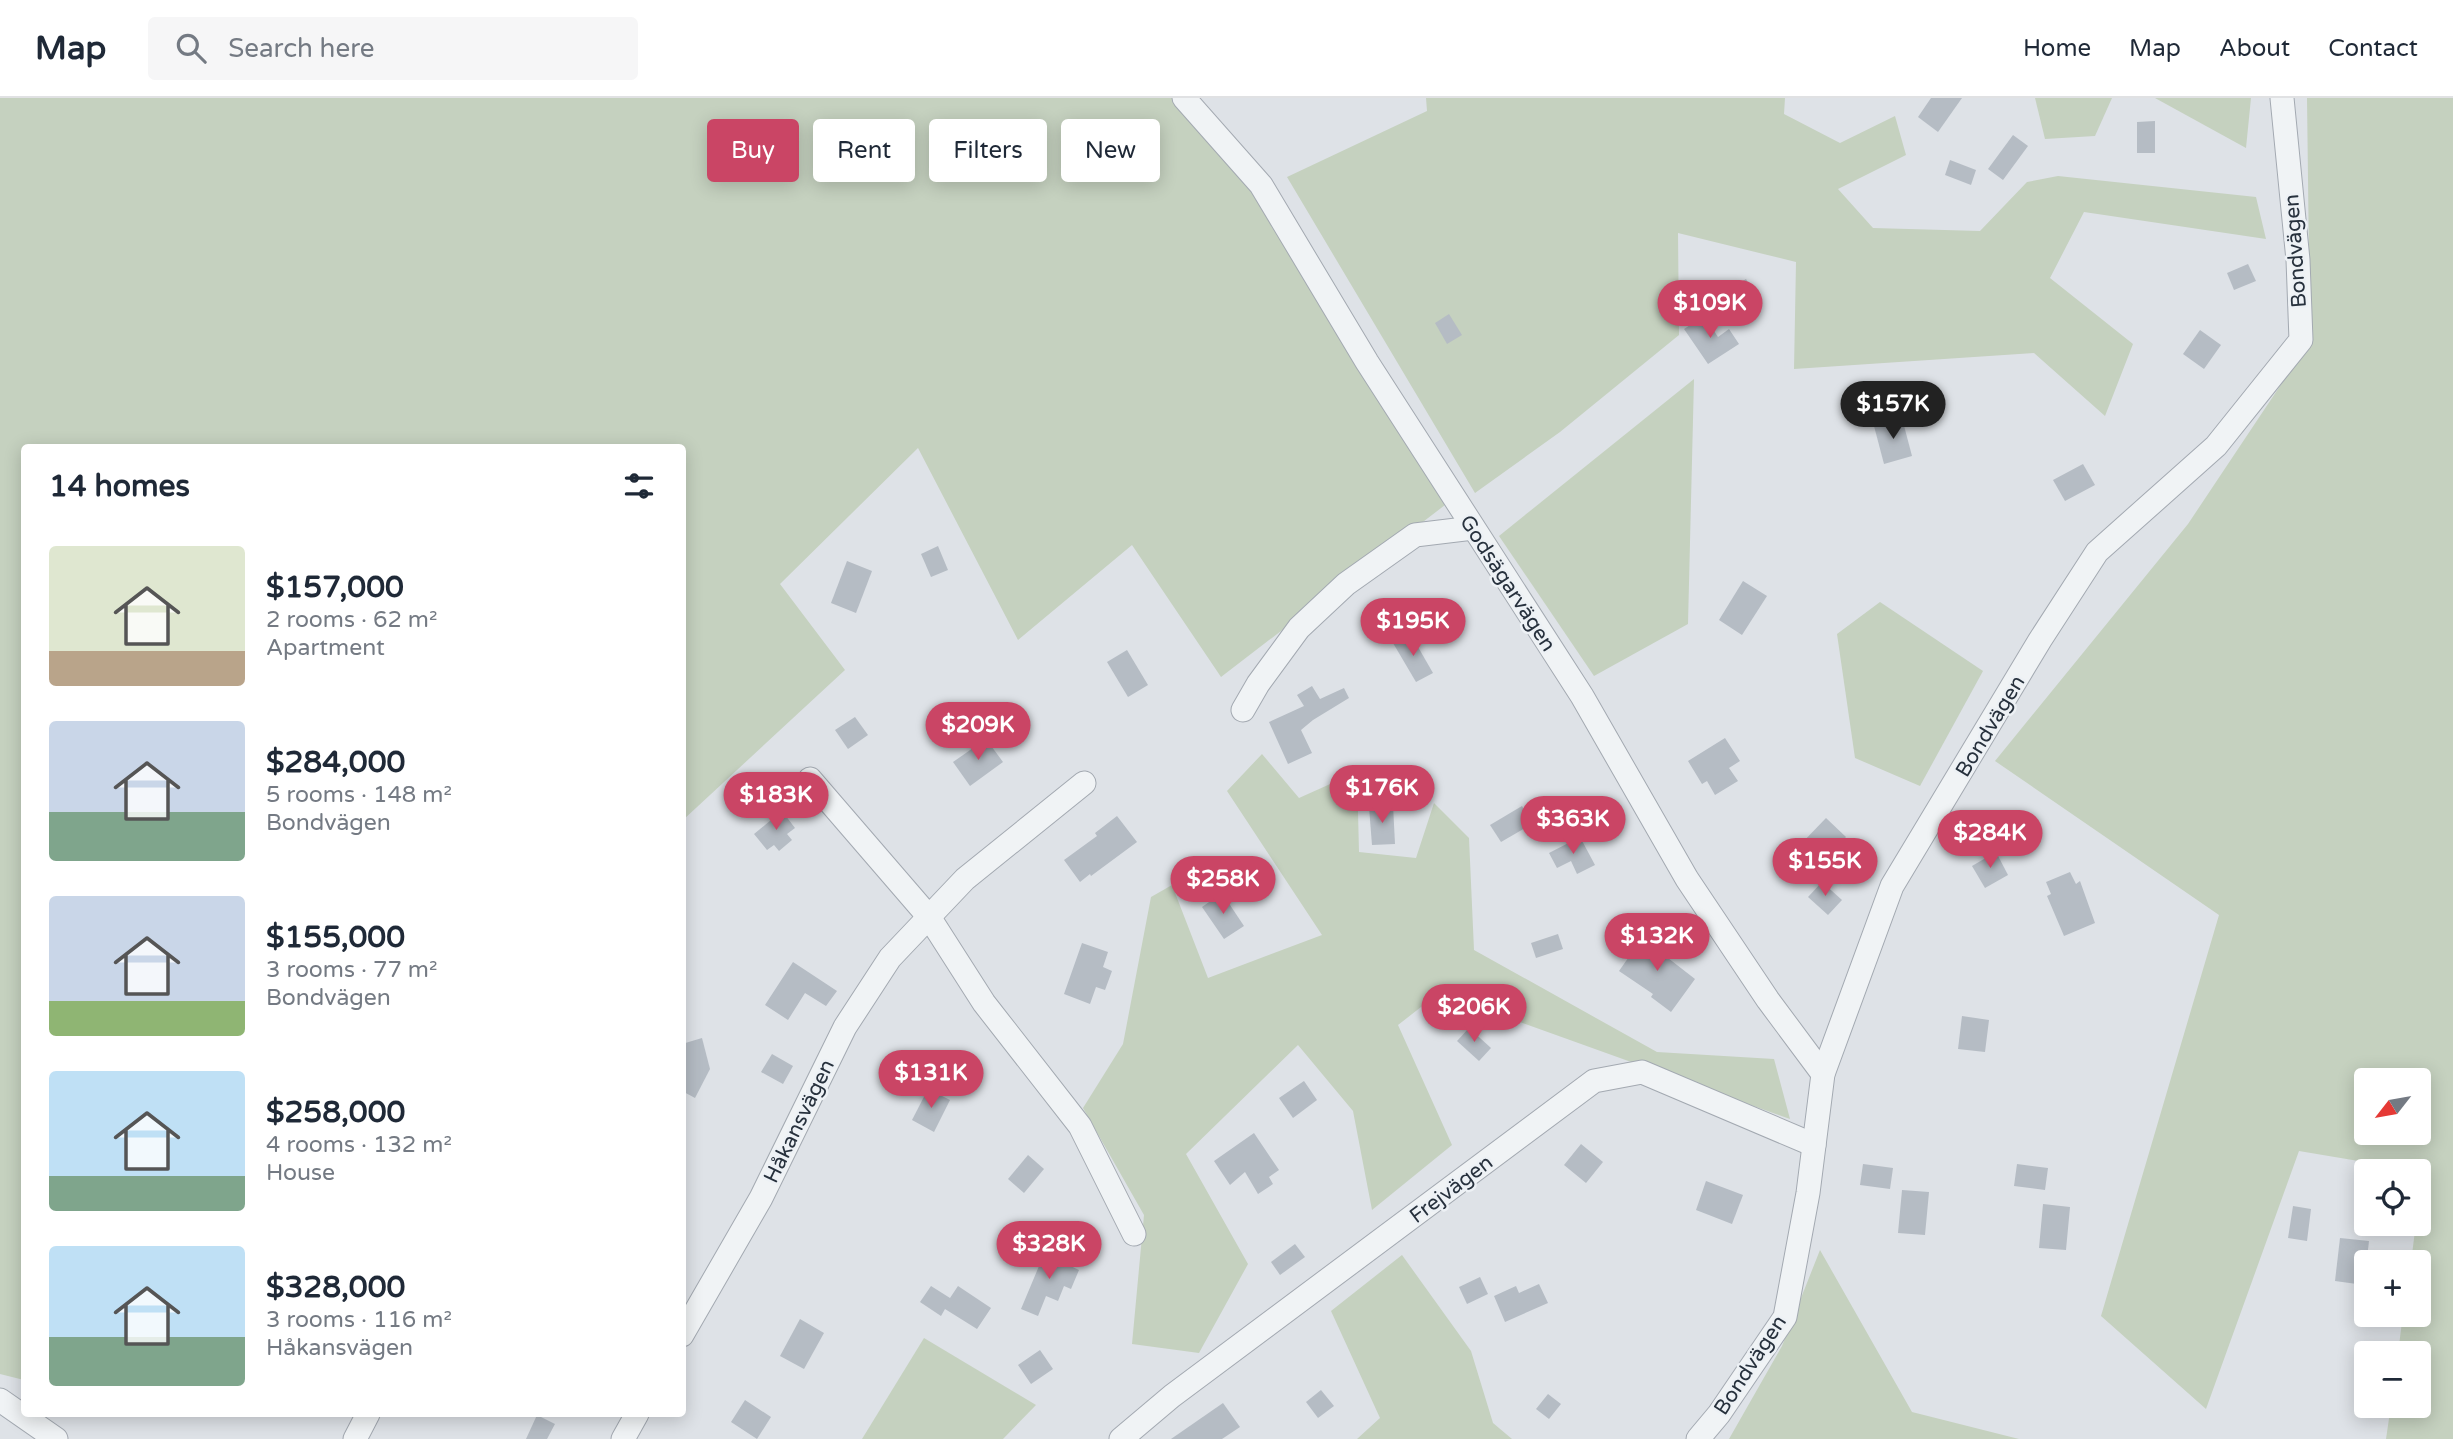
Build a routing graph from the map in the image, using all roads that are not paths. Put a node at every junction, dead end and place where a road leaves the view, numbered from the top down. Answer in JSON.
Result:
{"nodes":[{"id":1,"x":1184,"y":98,"type":"edge"},
{"id":2,"x":2282,"y":98,"type":"edge"},
{"id":3,"x":1473,"y":528,"type":"junction"},
{"id":4,"x":1243,"y":710,"type":"dead end"},
{"id":5,"x":810,"y":779,"type":"dead end"},
{"id":6,"x":1084,"y":783,"type":"dead end"},
{"id":7,"x":929,"y":917,"type":"junction"},
{"id":8,"x":1823,"y":1074,"type":"junction"},
{"id":9,"x":1814,"y":1144,"type":"junction"},
{"id":10,"x":1134,"y":1234,"type":"dead end"},
{"id":11,"x":686,"y":1328,"type":"edge"},
{"id":12,"x":0,"y":1400,"type":"edge"},
{"id":13,"x":21,"y":1415,"type":"edge"},
{"id":14,"x":24,"y":1417,"type":"edge"},
{"id":15,"x":366,"y":1417,"type":"edge"},
{"id":16,"x":635,"y":1417,"type":"edge"},
{"id":17,"x":56,"y":1439,"type":"edge"},
{"id":18,"x":355,"y":1439,"type":"edge"},
{"id":19,"x":623,"y":1439,"type":"edge"},
{"id":20,"x":1121,"y":1439,"type":"edge"},
{"id":21,"x":1698,"y":1439,"type":"edge"}],
"edges":[{"from":1,"to":3,"type":"street","name":"Godsägarvägen"},
{"from":2,"to":8,"type":"street","name":"Bondvägen"},
{"from":3,"to":4,"type":"street"},
{"from":3,"to":8,"type":"street","name":"Godsägarvägen"},
{"from":5,"to":7,"type":"street"},
{"from":6,"to":7,"type":"street","name":"Håkansvägen"},
{"from":7,"to":10,"type":"street"},
{"from":7,"to":11,"type":"street","name":"Håkansvägen"},
{"from":8,"to":9,"type":"street","name":"Bondvägen"},
{"from":9,"to":20,"type":"street","name":"Frejvägen"},
{"from":9,"to":21,"type":"street","name":"Bondvägen"},
{"from":12,"to":13,"type":"street"},
{"from":14,"to":17,"type":"street"},
{"from":15,"to":18,"type":"street"},
{"from":16,"to":19,"type":"street"}]}
